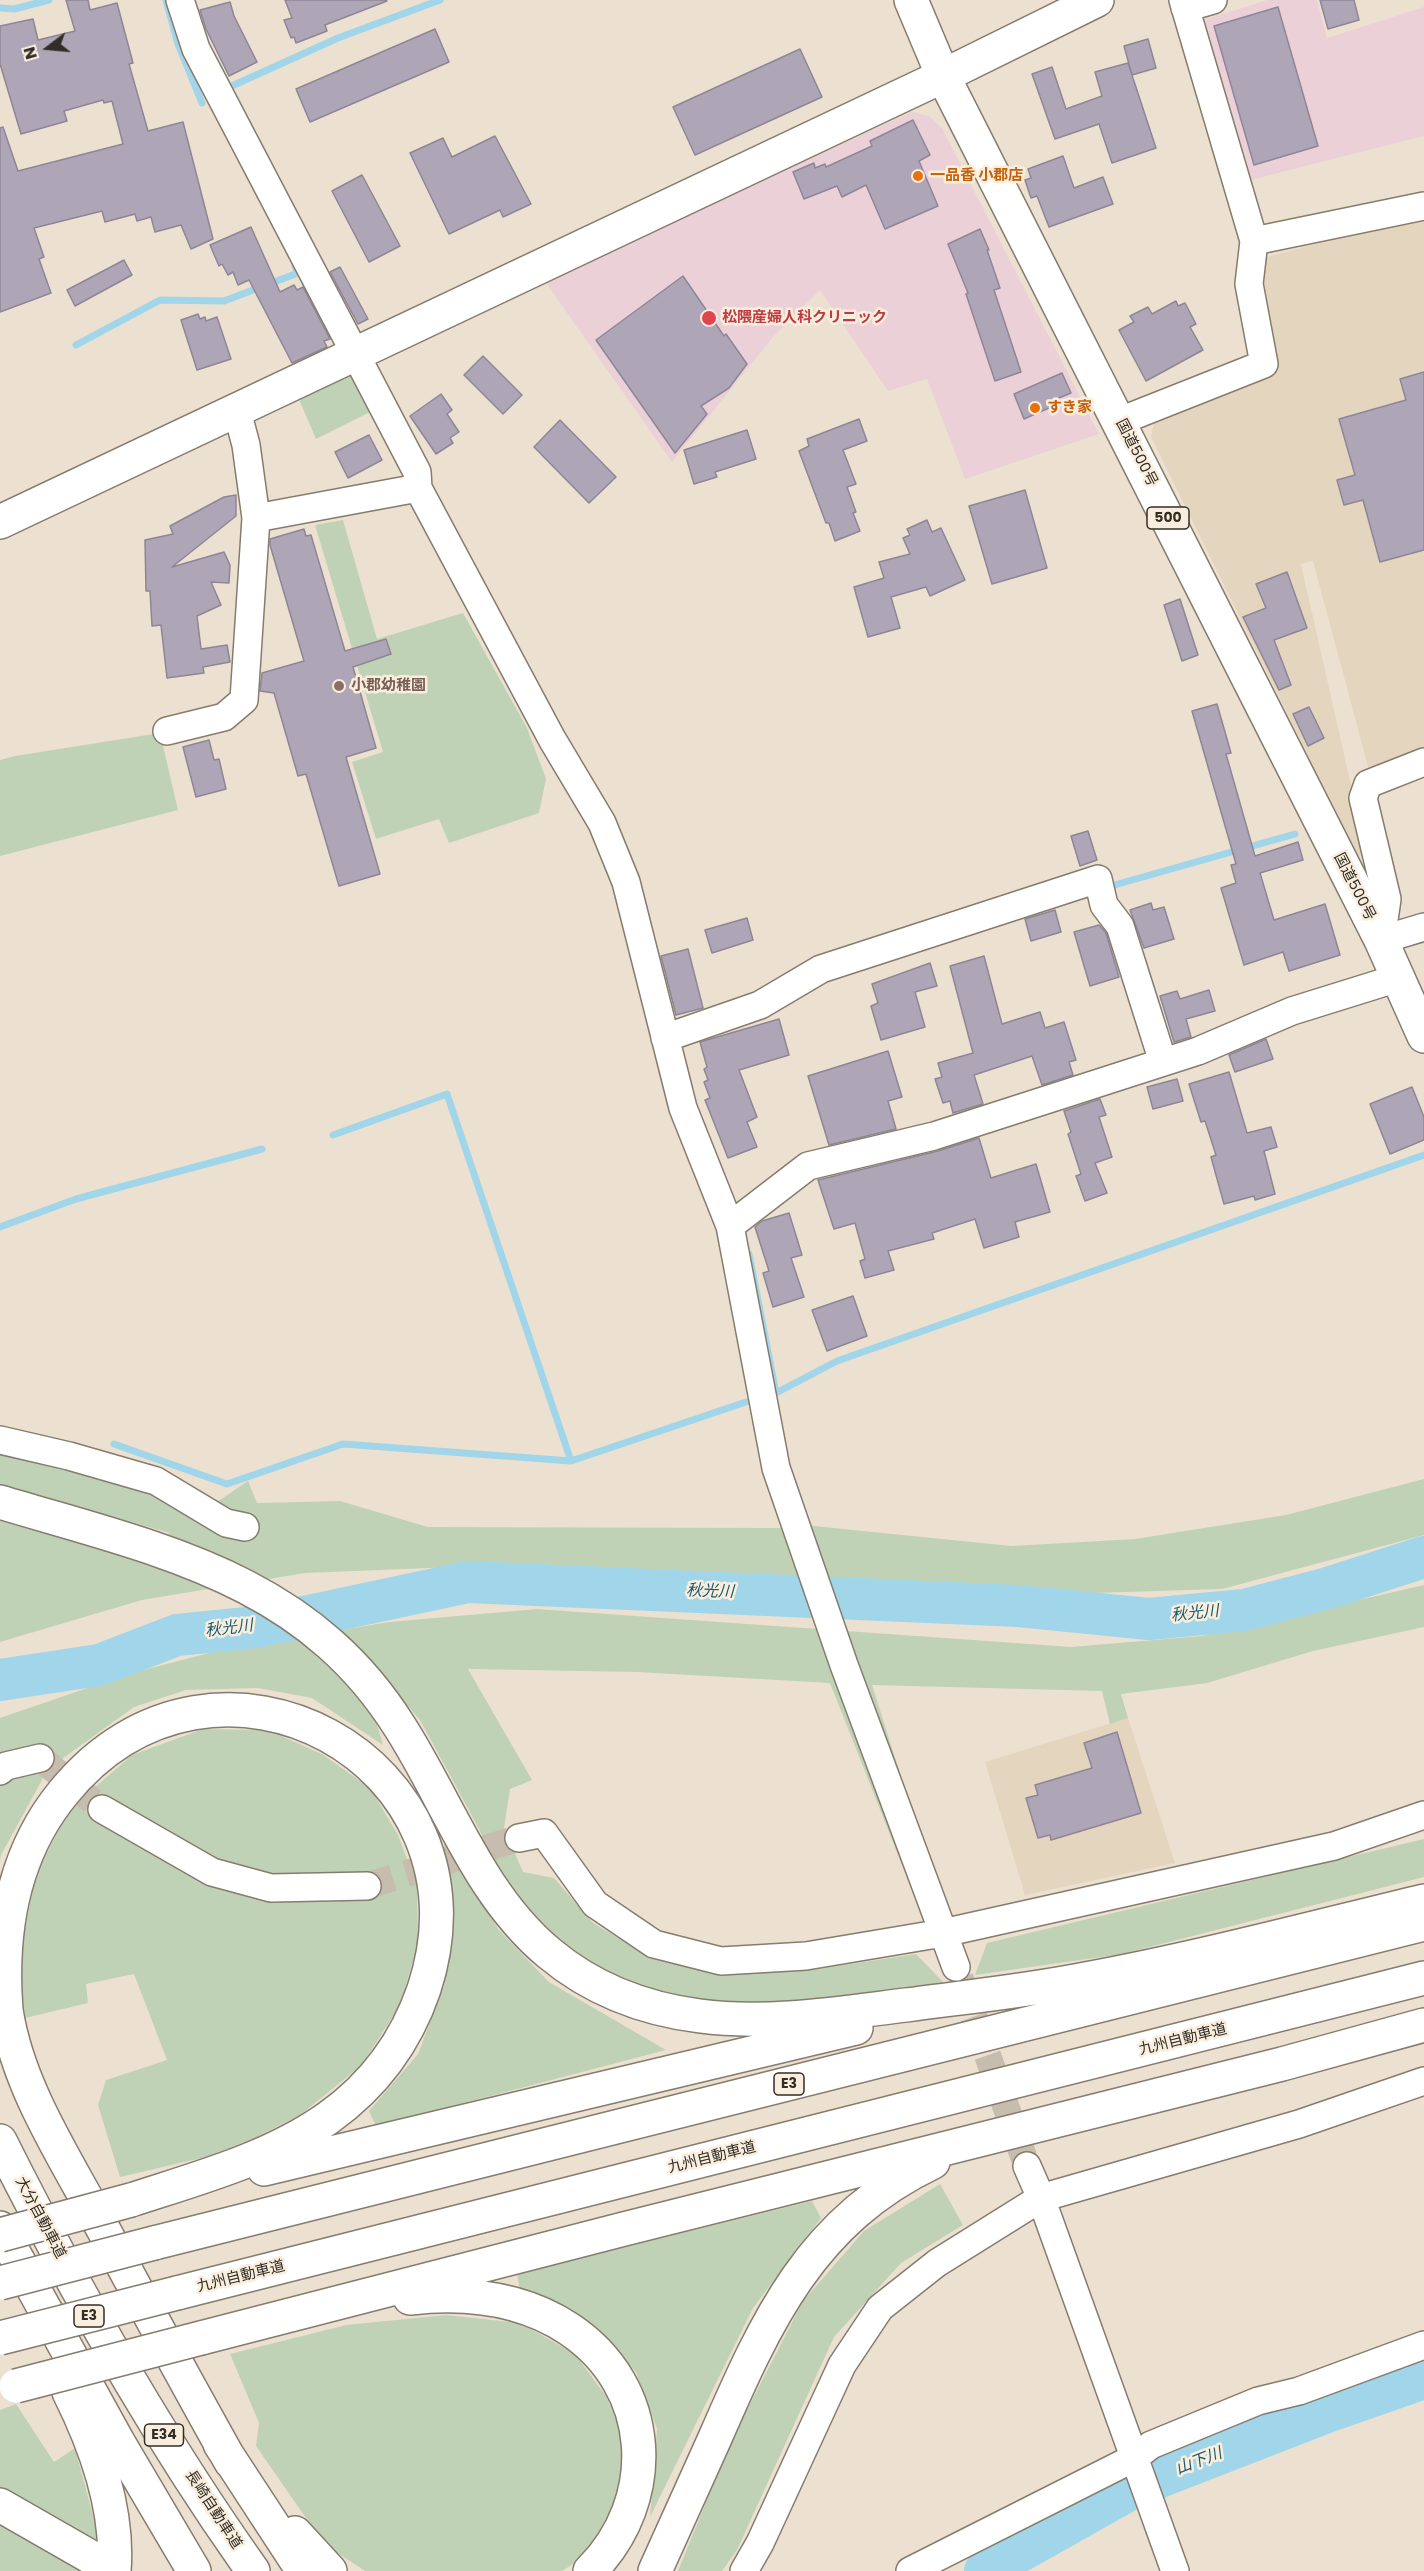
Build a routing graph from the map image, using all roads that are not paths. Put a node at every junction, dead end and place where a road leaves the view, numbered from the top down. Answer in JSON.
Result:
{"nodes":[{"id":1,"x":180,"y":0,"type":"edge"},
{"id":2,"x":911,"y":0,"type":"edge"},
{"id":3,"x":1096,"y":0,"type":"edge"},
{"id":4,"x":1213,"y":0,"type":"edge"},
{"id":5,"x":1184,"y":4,"type":"edge"},
{"id":6,"x":943,"y":76,"type":"junction"},
{"id":7,"x":1424,"y":206,"type":"edge"},
{"id":8,"x":1254,"y":241,"type":"junction"},
{"id":9,"x":357,"y":355,"type":"junction"},
{"id":10,"x":237,"y":411,"type":"junction"},
{"id":11,"x":1120,"y":421,"type":"junction"},
{"id":12,"x":418,"y":488,"type":"junction"},
{"id":13,"x":256,"y":518,"type":"junction"},
{"id":14,"x":0,"y":522,"type":"edge"},
{"id":15,"x":167,"y":731,"type":"dead end"},
{"id":16,"x":1424,"y":762,"type":"edge"},
{"id":17,"x":1424,"y":927,"type":"edge"},
{"id":18,"x":1381,"y":940,"type":"junction"},
{"id":19,"x":1398,"y":978,"type":"junction"},
{"id":20,"x":1424,"y":1036,"type":"edge"},
{"id":21,"x":665,"y":1038,"type":"junction"},
{"id":22,"x":1162,"y":1062,"type":"junction"},
{"id":23,"x":729,"y":1226,"type":"junction"},
{"id":24,"x":0,"y":1440,"type":"edge"},
{"id":25,"x":0,"y":1502,"type":"edge"},
{"id":26,"x":245,"y":1527,"type":"dead end"},
{"id":27,"x":40,"y":1758,"type":"dead end"},
{"id":28,"x":0,"y":1771,"type":"edge"},
{"id":29,"x":102,"y":1809,"type":"tunnel mouth"},
{"id":30,"x":1424,"y":1815,"type":"edge"},
{"id":31,"x":519,"y":1838,"type":"tunnel mouth"},
{"id":32,"x":367,"y":1886,"type":"tunnel mouth"},
{"id":33,"x":1424,"y":1901,"type":"edge"},
{"id":34,"x":1424,"y":1924,"type":"edge"},
{"id":35,"x":943,"y":1933,"type":"junction"},
{"id":36,"x":956,"y":1967,"type":"tunnel mouth"},
{"id":37,"x":1424,"y":1978,"type":"edge"},
{"id":38,"x":1000,"y":1993,"type":"junction"},
{"id":39,"x":1424,"y":2025,"type":"edge"},
{"id":40,"x":0,"y":2049,"type":"edge"},
{"id":41,"x":1424,"y":2081,"type":"edge"},
{"id":42,"x":1005,"y":2133,"type":"junction"},
{"id":43,"x":0,"y":2141,"type":"edge"},
{"id":44,"x":48,"y":2147,"type":"junction"},
{"id":45,"x":1027,"y":2166,"type":"tunnel mouth"},
{"id":46,"x":1041,"y":2198,"type":"junction"},
{"id":47,"x":131,"y":2200,"type":"junction"},
{"id":48,"x":0,"y":2228,"type":"edge"},
{"id":49,"x":0,"y":2235,"type":"edge"},
{"id":50,"x":0,"y":2256,"type":"edge"},
{"id":51,"x":0,"y":2283,"type":"edge"},
{"id":52,"x":138,"y":2292,"type":"junction"},
{"id":53,"x":81,"y":2295,"type":"joint"},
{"id":54,"x":0,"y":2338,"type":"edge"},
{"id":55,"x":201,"y":2338,"type":"junction"},
{"id":56,"x":1424,"y":2346,"type":"edge"},
{"id":57,"x":5,"y":2389,"type":"edge"},
{"id":58,"x":118,"y":2442,"type":"junction"},
{"id":59,"x":231,"y":2462,"type":"junction"},
{"id":60,"x":1136,"y":2462,"type":"junction"},
{"id":61,"x":0,"y":2505,"type":"edge"},
{"id":62,"x":113,"y":2571,"type":"edge"},
{"id":63,"x":185,"y":2571,"type":"edge"},
{"id":64,"x":194,"y":2571,"type":"edge"},
{"id":65,"x":253,"y":2571,"type":"edge"},
{"id":66,"x":303,"y":2571,"type":"edge"},
{"id":67,"x":330,"y":2571,"type":"edge"},
{"id":68,"x":590,"y":2571,"type":"edge"},
{"id":69,"x":655,"y":2571,"type":"edge"},
{"id":70,"x":744,"y":2571,"type":"edge"},
{"id":71,"x":910,"y":2571,"type":"edge"},
{"id":72,"x":1175,"y":2571,"type":"edge"}],
"edges":[{"from":1,"to":9,"type":"street"},
{"from":2,"to":6,"type":"main road","name":"国道500号","number":"500"},
{"from":3,"to":6,"type":"main road"},
{"from":4,"to":5,"type":"street"},
{"from":5,"to":8,"type":"street"},
{"from":6,"to":9,"type":"main road"},
{"from":6,"to":11,"type":"main road","name":"国道500号","number":"500"},
{"from":7,"to":8,"type":"street"},
{"from":8,"to":11,"type":"street"},
{"from":9,"to":10,"type":"main road"},
{"from":9,"to":12,"type":"street"},
{"from":10,"to":13,"type":"street"},
{"from":10,"to":14,"type":"main road"},
{"from":11,"to":18,"type":"main road","name":"国道500号","number":"500"},
{"from":12,"to":13,"type":"street"},
{"from":12,"to":21,"type":"street"},
{"from":13,"to":15,"type":"street"},
{"from":16,"to":18,"type":"street"},
{"from":17,"to":18,"type":"street"},
{"from":18,"to":19,"type":"main road","name":"国道500号","number":"500"},
{"from":19,"to":20,"type":"main road","name":"国道500号","number":"500"},
{"from":19,"to":22,"type":"street"},
{"from":21,"to":22,"type":"street"},
{"from":21,"to":23,"type":"street"},
{"from":22,"to":23,"type":"street"},
{"from":23,"to":35,"type":"street"},
{"from":24,"to":26,"type":"street"},
{"from":25,"to":38,"type":"main road"},
{"from":27,"to":28,"type":"street"},
{"from":29,"to":32,"type":"street"},
{"from":30,"to":35,"type":"street"},
{"from":31,"to":35,"type":"street"},
{"from":33,"to":38,"type":"main road"},
{"from":34,"to":51,"type":"main road","number":"E3","bridge":true},
{"from":35,"to":36,"type":"street"},
{"from":37,"to":54,"type":"main road","name":"九州自動車道","number":"E3","bridge":true},
{"from":38,"to":47,"type":"main road"},
{"from":39,"to":42,"type":"main road"},
{"from":40,"to":44,"type":"main road"},
{"from":41,"to":46,"type":"street"},
{"from":42,"to":55,"type":"main road"},
{"from":42,"to":69,"type":"main road"},
{"from":43,"to":53,"type":"main road","name":"大分自動車道","number":"E34"},
{"from":44,"to":52,"type":"main road"},
{"from":44,"to":59,"type":"main road"},
{"from":45,"to":46,"type":"street"},
{"from":46,"to":60,"type":"street"},
{"from":46,"to":70,"type":"street"},
{"from":47,"to":49,"type":"main road","bridge":true},
{"from":47,"to":52,"type":"main road"},
{"from":48,"to":58,"type":"main road","number":"E34"},
{"from":50,"to":62,"type":"main road"},
{"from":52,"to":59,"type":"main road"},
{"from":52,"to":67,"type":"main road"},
{"from":53,"to":65,"type":"main road","name":"長崎自動車道","number":"E34"},
{"from":55,"to":57,"type":"main road","bridge":true},
{"from":55,"to":68,"type":"main road"},
{"from":56,"to":60,"type":"street"},
{"from":58,"to":63,"type":"main road"},
{"from":58,"to":64,"type":"main road","number":"E34"},
{"from":59,"to":66,"type":"main road"},
{"from":60,"to":71,"type":"street"},
{"from":60,"to":72,"type":"street"},
{"from":61,"to":62,"type":"main road"}]}
